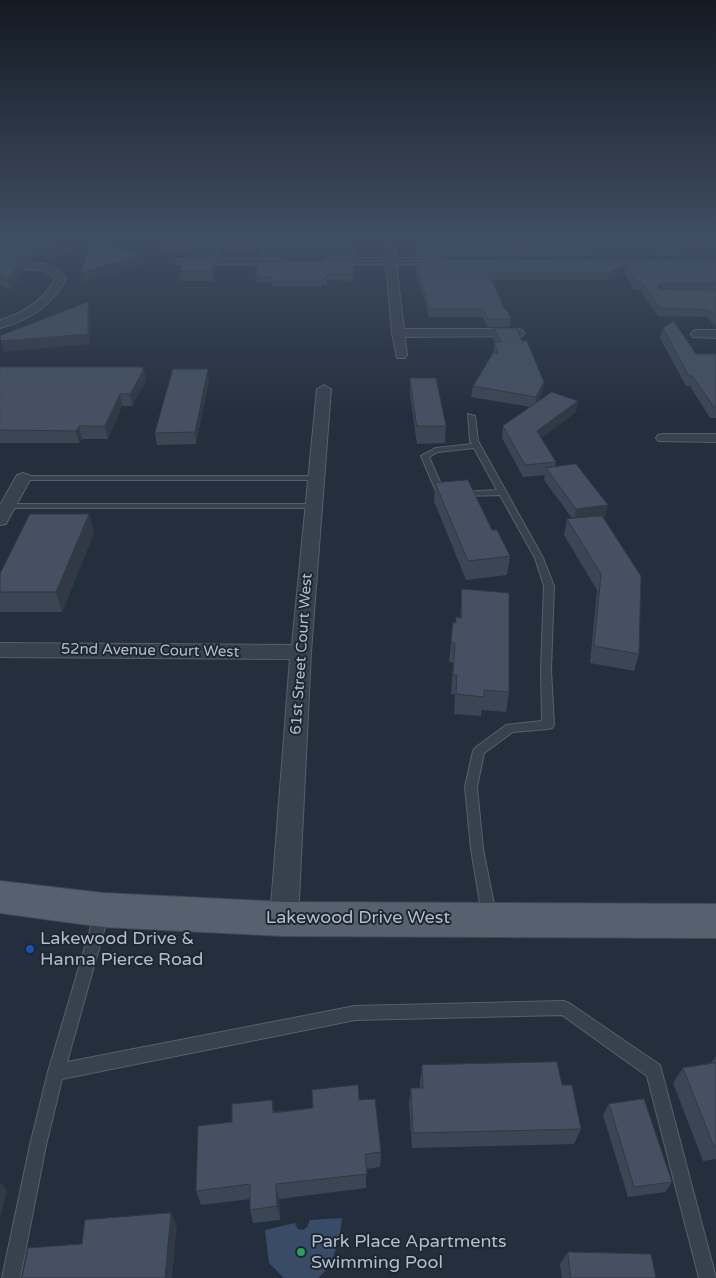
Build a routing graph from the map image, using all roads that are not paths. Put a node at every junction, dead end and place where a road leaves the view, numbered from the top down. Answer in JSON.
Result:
{"nodes":[{"id":1,"x":51,"y":295,"type":"edge"},
{"id":2,"x":394,"y":295,"type":"edge"},
{"id":3,"x":0,"y":324,"type":"edge"},
{"id":4,"x":398,"y":333,"type":"junction"},
{"id":5,"x":518,"y":333,"type":"edge"},
{"id":6,"x":697,"y":334,"type":"dead end"},
{"id":7,"x":716,"y":334,"type":"edge"},
{"id":8,"x":401,"y":355,"type":"dead end"},
{"id":9,"x":324,"y":389,"type":"dead end"},
{"id":10,"x":472,"y":416,"type":"dead end"},
{"id":11,"x":663,"y":438,"type":"dead end"},
{"id":12,"x":716,"y":438,"type":"edge"},
{"id":13,"x":476,"y":446,"type":"junction"},
{"id":14,"x":23,"y":478,"type":"joint"},
{"id":15,"x":317,"y":478,"type":"junction"},
{"id":16,"x":503,"y":492,"type":"junction"},
{"id":17,"x":449,"y":493,"type":"edge"},
{"id":18,"x":458,"y":494,"type":"edge"},
{"id":19,"x":314,"y":506,"type":"junction"},
{"id":20,"x":4,"y":513,"type":"edge"},
{"id":21,"x":0,"y":650,"type":"edge"},
{"id":22,"x":301,"y":652,"type":"junction"},
{"id":23,"x":0,"y":897,"type":"edge"},
{"id":24,"x":103,"y":910,"type":"junction"},
{"id":25,"x":284,"y":919,"type":"junction"},
{"id":26,"x":490,"y":919,"type":"junction"},
{"id":27,"x":716,"y":921,"type":"edge"},
{"id":28,"x":56,"y":1072,"type":"junction"},
{"id":29,"x":11,"y":1278,"type":"edge"},
{"id":30,"x":708,"y":1278,"type":"edge"}],
"edges":[{"from":1,"to":3,"type":"street"},
{"from":2,"to":4,"type":"street"},
{"from":4,"to":5,"type":"street"},
{"from":4,"to":8,"type":"street"},
{"from":6,"to":7,"type":"street"},
{"from":9,"to":15,"type":"street","name":"61st Street Court West"},
{"from":10,"to":13,"type":"lane"},
{"from":11,"to":12,"type":"street"},
{"from":13,"to":16,"type":"lane"},
{"from":13,"to":17,"type":"lane"},
{"from":14,"to":15,"type":"lane"},
{"from":14,"to":20,"type":"street"},
{"from":15,"to":19,"type":"street","name":"61st Street Court West"},
{"from":16,"to":18,"type":"lane"},
{"from":16,"to":26,"type":"lane"},
{"from":19,"to":20,"type":"lane"},
{"from":19,"to":22,"type":"street","name":"61st Street Court West"},
{"from":21,"to":22,"type":"street","name":"52nd Avenue Court West"},
{"from":22,"to":25,"type":"street","name":"61st Street Court West"},
{"from":23,"to":24,"type":"main road","name":"Lakewood Drive West"},
{"from":24,"to":25,"type":"main road","name":"Lakewood Drive West"},
{"from":24,"to":28,"type":"lane"},
{"from":25,"to":26,"type":"main road","name":"Lakewood Drive West"},
{"from":26,"to":27,"type":"main road","name":"Lakewood Drive West"},
{"from":28,"to":29,"type":"lane"},
{"from":28,"to":30,"type":"lane"}]}
